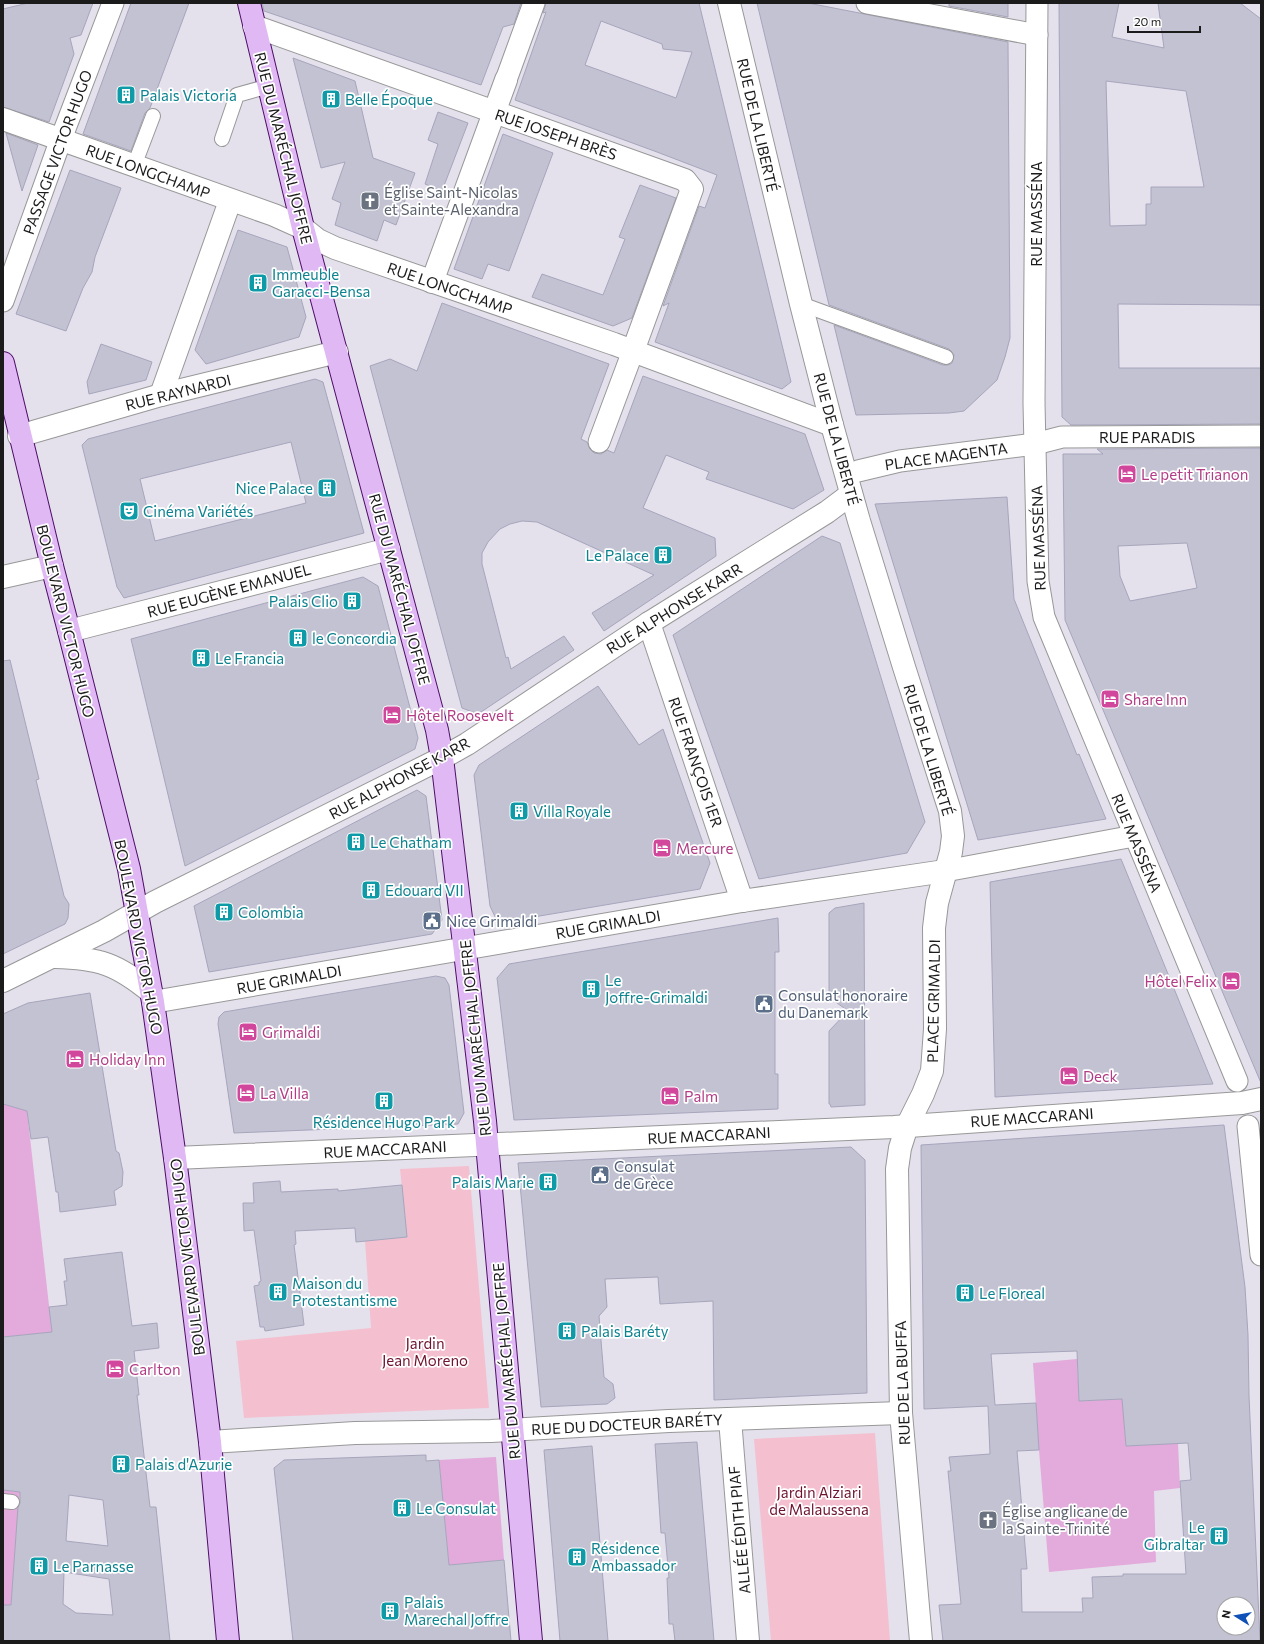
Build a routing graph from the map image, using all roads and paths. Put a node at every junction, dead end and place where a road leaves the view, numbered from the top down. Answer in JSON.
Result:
{"nodes":[{"id":1,"x":113,"y":3,"type":"edge"},
{"id":2,"x":249,"y":3,"type":"edge"},
{"id":3,"x":534,"y":3,"type":"edge"},
{"id":4,"x":729,"y":3,"type":"edge"},
{"id":5,"x":867,"y":3,"type":"edge"},
{"id":6,"x":1037,"y":3,"type":"edge"},
{"id":7,"x":254,"y":26,"type":"junction"},
{"id":8,"x":1037,"y":35,"type":"junction"},
{"id":9,"x":506,"y":80,"type":"joint"},
{"id":10,"x":269,"y":86,"type":"junction"},
{"id":11,"x":494,"y":112,"type":"junction"},
{"id":12,"x":153,"y":116,"type":"dead end"},
{"id":13,"x":3,"y":119,"type":"edge"},
{"id":14,"x":222,"y":139,"type":"dead end"},
{"id":15,"x":61,"y":140,"type":"junction"},
{"id":16,"x":134,"y":166,"type":"junction"},
{"id":17,"x":230,"y":201,"type":"junction"},
{"id":18,"x":303,"y":228,"type":"junction"},
{"id":19,"x":432,"y":282,"type":"junction"},
{"id":20,"x":3,"y":301,"type":"edge"},
{"id":21,"x":801,"y":304,"type":"junction"},
{"id":22,"x":633,"y":351,"type":"junction"},
{"id":23,"x":337,"y":352,"type":"junction"},
{"id":24,"x":946,"y":357,"type":"dead end"},
{"id":25,"x":3,"y":363,"type":"edge"},
{"id":26,"x":161,"y":395,"type":"junction"},
{"id":27,"x":832,"y":425,"type":"junction"},
{"id":28,"x":20,"y":436,"type":"junction"},
{"id":29,"x":1261,"y":436,"type":"edge"},
{"id":30,"x":599,"y":442,"type":"dead end"},
{"id":31,"x":1035,"y":444,"type":"junction"},
{"id":32,"x":858,"y":471,"type":"dead end"},
{"id":33,"x":851,"y":494,"type":"junction"},
{"id":34,"x":389,"y":549,"type":"junction"},
{"id":35,"x":52,"y":566,"type":"junction"},
{"id":36,"x":3,"y":578,"type":"edge"},
{"id":37,"x":649,"y":622,"type":"junction"},
{"id":38,"x":69,"y":631,"type":"junction"},
{"id":39,"x":442,"y":758,"type":"junction"},
{"id":40,"x":1134,"y":836,"type":"junction"},
{"id":41,"x":945,"y":871,"type":"junction"},
{"id":42,"x":742,"y":901,"type":"junction"},
{"id":43,"x":136,"y":913,"type":"junction"},
{"id":44,"x":465,"y":948,"type":"junction"},
{"id":45,"x":52,"y":957,"type":"junction"},
{"id":46,"x":3,"y":981,"type":"edge"},
{"id":47,"x":152,"y":997,"type":"junction"},
{"id":48,"x":1237,"y":1081,"type":"dead end"},
{"id":49,"x":1252,"y":1101,"type":"edge"},
{"id":50,"x":907,"y":1126,"type":"junction"},
{"id":51,"x":1248,"y":1126,"type":"dead end"},
{"id":52,"x":487,"y":1145,"type":"junction"},
{"id":53,"x":175,"y":1158,"type":"junction"},
{"id":54,"x":1261,"y":1255,"type":"edge"},
{"id":55,"x":900,"y":1413,"type":"junction"},
{"id":56,"x":730,"y":1419,"type":"junction"},
{"id":57,"x":512,"y":1430,"type":"junction"},
{"id":58,"x":210,"y":1442,"type":"junction"},
{"id":59,"x":228,"y":1641,"type":"edge"},
{"id":60,"x":531,"y":1641,"type":"edge"},
{"id":61,"x":748,"y":1641,"type":"edge"},
{"id":62,"x":921,"y":1641,"type":"edge"}],
"edges":[{"from":1,"to":15,"type":"street","name":"PASSAGE VICTOR HUGO"},
{"from":2,"to":7,"type":"main road","name":"RUE DU MARÉCHAL JOFFRE"},
{"from":3,"to":9,"type":"street"},
{"from":4,"to":21,"type":"street","name":"RUE DE LA LIBERTÉ"},
{"from":5,"to":8,"type":"street"},
{"from":6,"to":8,"type":"street","name":"RUE MASSÉNA"},
{"from":7,"to":10,"type":"main road","name":"RUE DU MARÉCHAL JOFFRE"},
{"from":7,"to":11,"type":"street","name":"RUE JOSEPH BRÈS"},
{"from":8,"to":31,"type":"street","name":"RUE MASSÉNA"},
{"from":9,"to":11,"type":"street"},
{"from":10,"to":14,"type":"lane"},
{"from":10,"to":18,"type":"main road","name":"RUE DU MARÉCHAL JOFFRE"},
{"from":11,"to":19,"type":"street"},
{"from":11,"to":22,"type":"street","name":"RUE JOSEPH BRÈS"},
{"from":12,"to":16,"type":"lane"},
{"from":13,"to":15,"type":"street","name":"RUE LONGCHAMP"},
{"from":15,"to":16,"type":"street","name":"RUE LONGCHAMP"},
{"from":15,"to":20,"type":"street","name":"PASSAGE VICTOR HUGO"},
{"from":16,"to":17,"type":"street","name":"RUE LONGCHAMP"},
{"from":17,"to":18,"type":"street","name":"RUE LONGCHAMP"},
{"from":17,"to":26,"type":"street"},
{"from":18,"to":19,"type":"street","name":"RUE LONGCHAMP"},
{"from":18,"to":23,"type":"main road","name":"RUE DU MARÉCHAL JOFFRE"},
{"from":19,"to":22,"type":"street","name":"RUE LONGCHAMP"},
{"from":21,"to":24,"type":"lane"},
{"from":21,"to":27,"type":"street","name":"RUE DE LA LIBERTÉ"},
{"from":22,"to":27,"type":"street","name":"RUE LONGCHAMP"},
{"from":22,"to":30,"type":"street"},
{"from":23,"to":26,"type":"street","name":"RUE RAYNARDI"},
{"from":23,"to":34,"type":"main road","name":"RUE DU MARÉCHAL JOFFRE"},
{"from":25,"to":28,"type":"main road","name":"BOULEVARD VICTOR HUGO"},
{"from":26,"to":28,"type":"street","name":"RUE RAYNARDI"},
{"from":27,"to":33,"type":"street","name":"RUE DE LA LIBERTÉ"},
{"from":28,"to":35,"type":"main road","name":"BOULEVARD VICTOR HUGO"},
{"from":29,"to":31,"type":"street","name":"RUE PARADIS"},
{"from":31,"to":32,"type":"street","name":"PLACE MAGENTA"},
{"from":31,"to":40,"type":"street","name":"RUE MASSÉNA"},
{"from":33,"to":37,"type":"street","name":"RUE ALPHONSE KARR"},
{"from":33,"to":41,"type":"street","name":"RUE DE LA LIBERTÉ"},
{"from":34,"to":38,"type":"street","name":"RUE EUGÈNE EMANUEL"},
{"from":34,"to":39,"type":"main road","name":"RUE DU MARÉCHAL JOFFRE"},
{"from":35,"to":36,"type":"street"},
{"from":35,"to":38,"type":"main road","name":"BOULEVARD VICTOR HUGO"},
{"from":37,"to":39,"type":"street","name":"RUE ALPHONSE KARR"},
{"from":37,"to":42,"type":"street","name":"RUE FRANÇOIS 1ER"},
{"from":38,"to":43,"type":"main road","name":"BOULEVARD VICTOR HUGO"},
{"from":39,"to":43,"type":"street","name":"RUE ALPHONSE KARR"},
{"from":39,"to":44,"type":"main road","name":"RUE DU MARÉCHAL JOFFRE"},
{"from":40,"to":41,"type":"street"},
{"from":40,"to":48,"type":"street","name":"RUE MASSÉNA"},
{"from":41,"to":42,"type":"street","name":"RUE GRIMALDI"},
{"from":41,"to":50,"type":"street","name":"PLACE GRIMALDI"},
{"from":42,"to":44,"type":"street","name":"RUE GRIMALDI"},
{"from":43,"to":45,"type":"street","name":"RUE ALPHONSE KARR"},
{"from":43,"to":47,"type":"main road","name":"BOULEVARD VICTOR HUGO"},
{"from":44,"to":47,"type":"street","name":"RUE GRIMALDI"},
{"from":44,"to":52,"type":"main road","name":"RUE DU MARÉCHAL JOFFRE"},
{"from":45,"to":46,"type":"street","name":"RUE ALPHONSE KARR"},
{"from":45,"to":47,"type":"street","name":"RUE ALPHONSE KARR"},
{"from":47,"to":53,"type":"main road","name":"BOULEVARD VICTOR HUGO"},
{"from":49,"to":50,"type":"street","name":"RUE MACCARANI"},
{"from":50,"to":52,"type":"street","name":"RUE MACCARANI"},
{"from":50,"to":55,"type":"street","name":"RUE DE LA BUFFA"},
{"from":51,"to":54,"type":"street"},
{"from":52,"to":53,"type":"street","name":"RUE MACCARANI"},
{"from":52,"to":57,"type":"main road","name":"RUE DU MARÉCHAL JOFFRE"},
{"from":53,"to":58,"type":"main road","name":"BOULEVARD VICTOR HUGO"},
{"from":55,"to":56,"type":"street","name":"RUE DU DOCTEUR BARÉTY"},
{"from":55,"to":62,"type":"street","name":"RUE DE LA BUFFA"},
{"from":56,"to":57,"type":"street","name":"RUE DU DOCTEUR BARÉTY"},
{"from":56,"to":61,"type":"street","name":"ALLÉE ÉDITH PIAF"},
{"from":57,"to":58,"type":"street","name":"RUE DU DOCTEUR BARÉTY"},
{"from":57,"to":60,"type":"main road","name":"RUE DU MARÉCHAL JOFFRE"},
{"from":58,"to":59,"type":"main road","name":"BOULEVARD VICTOR HUGO"}]}
